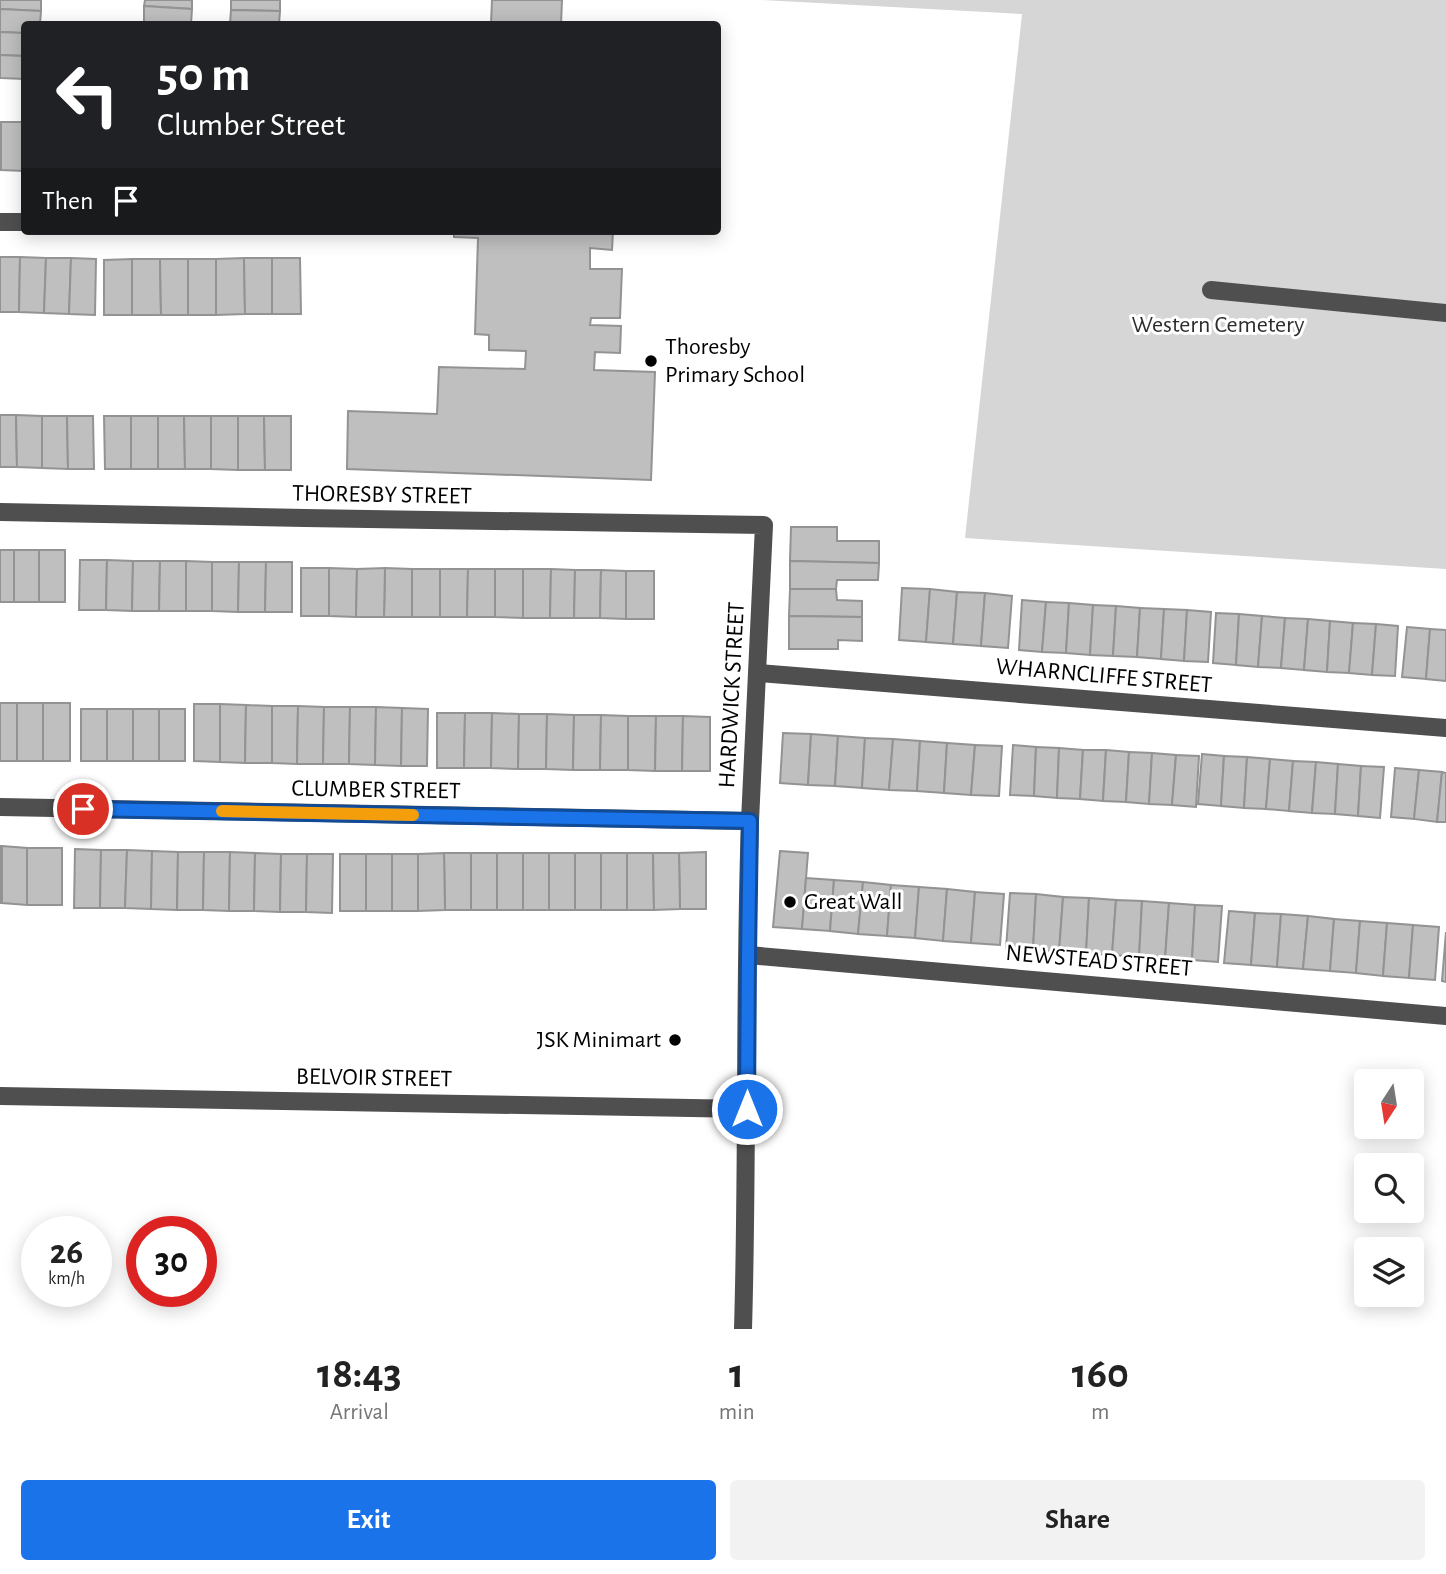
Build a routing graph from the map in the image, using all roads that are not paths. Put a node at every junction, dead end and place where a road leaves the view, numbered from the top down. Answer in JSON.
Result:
{"nodes":[{"id":1,"x":0,"y":222,"type":"edge"},
{"id":2,"x":21,"y":222,"type":"edge"},
{"id":3,"x":1212,"y":289,"type":"dead end"},
{"id":4,"x":1446,"y":313,"type":"edge"},
{"id":5,"x":0,"y":512,"type":"edge"},
{"id":6,"x":764,"y":525,"type":"joint"},
{"id":7,"x":758,"y":673,"type":"junction"},
{"id":8,"x":1446,"y":728,"type":"edge"},
{"id":9,"x":0,"y":807,"type":"edge"},
{"id":10,"x":750,"y":821,"type":"junction"},
{"id":11,"x":748,"y":956,"type":"junction"},
{"id":12,"x":1446,"y":1016,"type":"edge"},
{"id":13,"x":0,"y":1096,"type":"edge"},
{"id":14,"x":747,"y":1109,"type":"junction"},
{"id":15,"x":743,"y":1329,"type":"edge"}],
"edges":[{"from":1,"to":2,"type":"street"},
{"from":3,"to":4,"type":"street"},
{"from":5,"to":6,"type":"street","name":"THORESBY STREET"},
{"from":6,"to":7,"type":"street","name":"HARDWICK STREET"},
{"from":7,"to":8,"type":"street","name":"WHARNCLIFFE STREET"},
{"from":7,"to":10,"type":"street","name":"HARDWICK STREET"},
{"from":9,"to":10,"type":"street","name":"CLUMBER STREET"},
{"from":10,"to":11,"type":"street","name":"HARDWICK STREET"},
{"from":11,"to":12,"type":"street","name":"NEWSTEAD STREET"},
{"from":11,"to":14,"type":"street","name":"HARDWICK STREET"},
{"from":13,"to":14,"type":"street","name":"BELVOIR STREET"},
{"from":14,"to":15,"type":"street","name":"HARDWICK STREET"}]}
